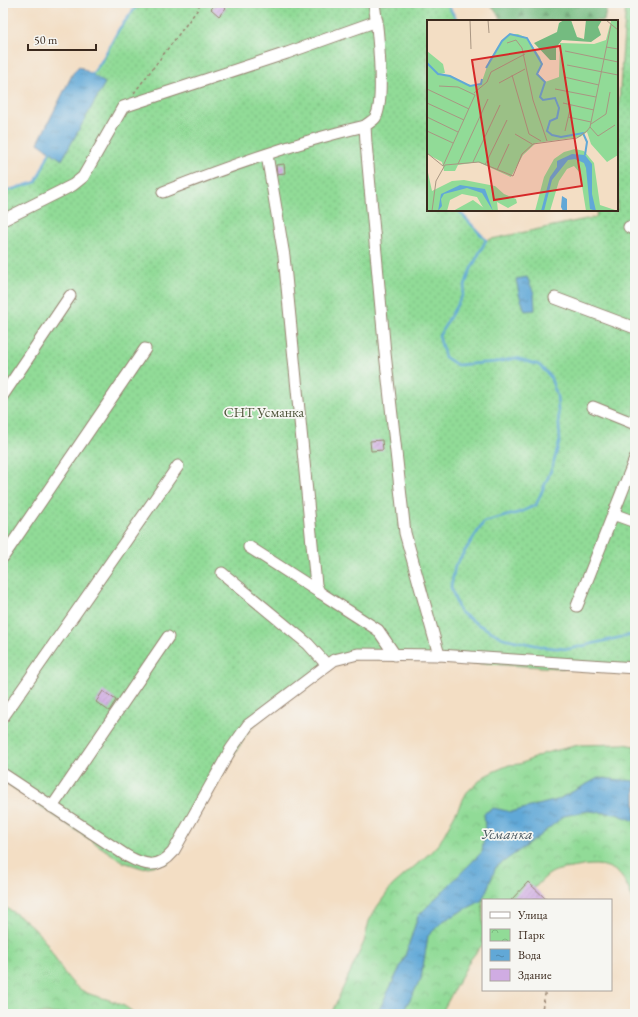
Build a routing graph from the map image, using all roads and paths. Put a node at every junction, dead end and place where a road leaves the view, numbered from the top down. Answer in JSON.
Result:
{"nodes":[{"id":1,"x":200,"y":3,"type":"edge"},
{"id":2,"x":374,"y":3,"type":"edge"},
{"id":3,"x":377,"y":21,"type":"junction"},
{"id":4,"x":123,"y":107,"type":"junction"},
{"id":5,"x":365,"y":126,"type":"junction"},
{"id":6,"x":267,"y":155,"type":"junction"},
{"id":7,"x":163,"y":192,"type":"dead end"},
{"id":8,"x":3,"y":220,"type":"edge"},
{"id":9,"x":70,"y":296,"type":"dead end"},
{"id":10,"x":555,"y":298,"type":"dead end"},
{"id":11,"x":635,"y":328,"type":"edge"},
{"id":12,"x":145,"y":349,"type":"dead end"},
{"id":13,"x":3,"y":395,"type":"edge"},
{"id":14,"x":593,"y":408,"type":"dead end"},
{"id":15,"x":635,"y":424,"type":"edge"},
{"id":16,"x":635,"y":459,"type":"edge"},
{"id":17,"x":178,"y":466,"type":"dead end"},
{"id":18,"x":613,"y":514,"type":"junction"},
{"id":19,"x":635,"y":522,"type":"edge"},
{"id":20,"x":249,"y":547,"type":"dead end"},
{"id":21,"x":3,"y":557,"type":"edge"},
{"id":22,"x":222,"y":573,"type":"dead end"},
{"id":23,"x":319,"y":592,"type":"junction"},
{"id":24,"x":577,"y":606,"type":"dead end"},
{"id":25,"x":168,"y":637,"type":"dead end"},
{"id":26,"x":395,"y":655,"type":"junction"},
{"id":27,"x":439,"y":655,"type":"junction"},
{"id":28,"x":327,"y":665,"type":"junction"},
{"id":29,"x":635,"y":668,"type":"edge"},
{"id":30,"x":3,"y":717,"type":"edge"},
{"id":31,"x":3,"y":774,"type":"edge"},
{"id":32,"x":52,"y":806,"type":"junction"},
{"id":33,"x":546,"y":991,"type":"edge"},
{"id":34,"x":541,"y":1014,"type":"edge"}],
"edges":[{"from":1,"to":4,"type":"path"},
{"from":2,"to":3,"type":"street"},
{"from":3,"to":4,"type":"street"},
{"from":3,"to":5,"type":"street"},
{"from":4,"to":8,"type":"street"},
{"from":5,"to":6,"type":"street"},
{"from":5,"to":27,"type":"street"},
{"from":6,"to":7,"type":"street"},
{"from":6,"to":23,"type":"street"},
{"from":9,"to":13,"type":"street"},
{"from":10,"to":11,"type":"street"},
{"from":12,"to":21,"type":"street"},
{"from":14,"to":15,"type":"street"},
{"from":16,"to":18,"type":"street"},
{"from":17,"to":30,"type":"street"},
{"from":18,"to":19,"type":"street"},
{"from":18,"to":24,"type":"street"},
{"from":20,"to":23,"type":"street"},
{"from":22,"to":28,"type":"street"},
{"from":23,"to":26,"type":"street"},
{"from":25,"to":32,"type":"street"},
{"from":26,"to":27,"type":"street"},
{"from":26,"to":28,"type":"street"},
{"from":27,"to":29,"type":"street"},
{"from":28,"to":32,"type":"street"},
{"from":31,"to":32,"type":"street"},
{"from":33,"to":34,"type":"path"}]}
